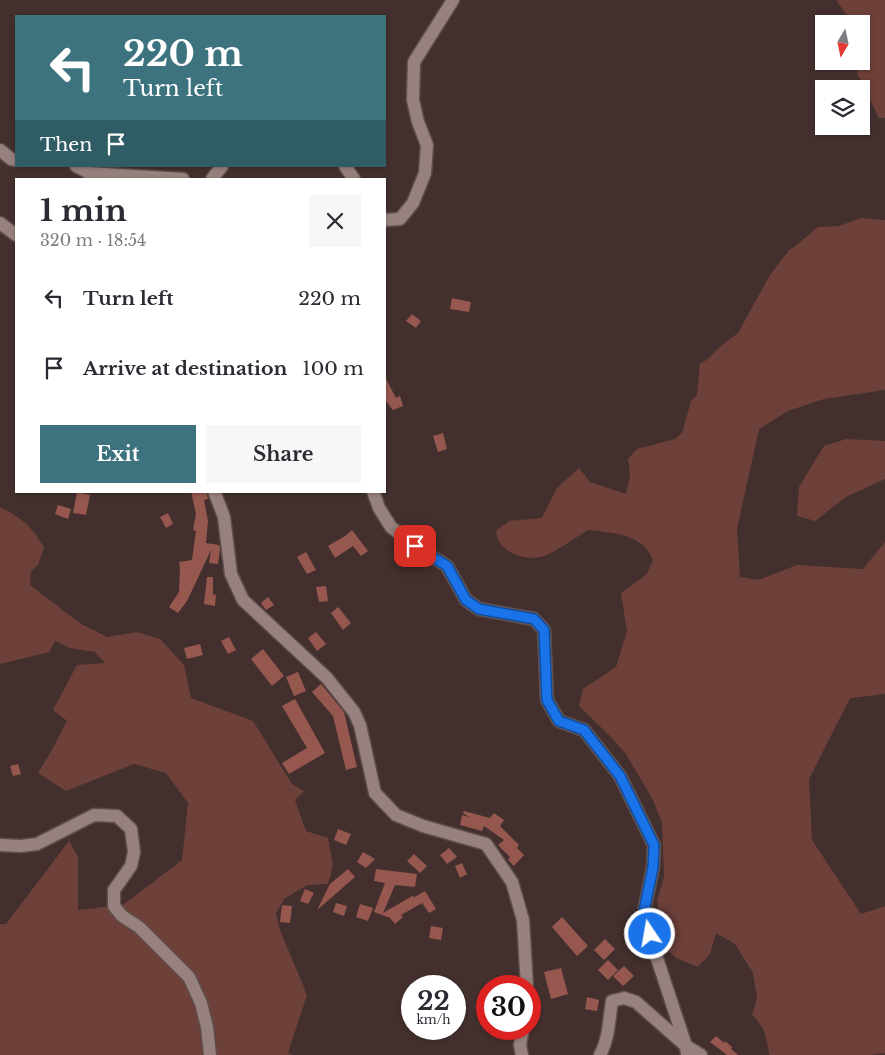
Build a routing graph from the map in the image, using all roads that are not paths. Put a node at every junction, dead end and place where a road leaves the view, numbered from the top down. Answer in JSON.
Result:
{"nodes":[{"id":1,"x":453,"y":0,"type":"edge"},
{"id":2,"x":0,"y":150,"type":"edge"},
{"id":3,"x":15,"y":160,"type":"edge"},
{"id":4,"x":78,"y":167,"type":"edge"},
{"id":5,"x":221,"y":167,"type":"edge"},
{"id":6,"x":346,"y":167,"type":"edge"},
{"id":7,"x":167,"y":178,"type":"edge"},
{"id":8,"x":213,"y":178,"type":"edge"},
{"id":9,"x":353,"y":178,"type":"edge"},
{"id":10,"x":386,"y":220,"type":"edge"},
{"id":11,"x":0,"y":223,"type":"edge"},
{"id":12,"x":15,"y":235,"type":"edge"},
{"id":13,"x":215,"y":493,"type":"edge"},
{"id":14,"x":373,"y":493,"type":"edge"},
{"id":15,"x":0,"y":845,"type":"edge"},
{"id":16,"x":526,"y":975,"type":"edge"},
{"id":17,"x":521,"y":1040,"type":"edge"},
{"id":18,"x":686,"y":1050,"type":"edge"},
{"id":19,"x":210,"y":1055,"type":"edge"},
{"id":20,"x":522,"y":1055,"type":"edge"},
{"id":21,"x":600,"y":1055,"type":"edge"},
{"id":22,"x":701,"y":1055,"type":"edge"}],
"edges":[{"from":1,"to":10,"type":"street"},
{"from":2,"to":3,"type":"street"},
{"from":4,"to":7,"type":"street"},
{"from":5,"to":8,"type":"street"},
{"from":6,"to":9,"type":"street"},
{"from":11,"to":12,"type":"street"},
{"from":13,"to":16,"type":"street"},
{"from":14,"to":18,"type":"street"},
{"from":15,"to":19,"type":"street"},
{"from":17,"to":20,"type":"street"},
{"from":18,"to":21,"type":"street"},
{"from":18,"to":22,"type":"street"}]}
